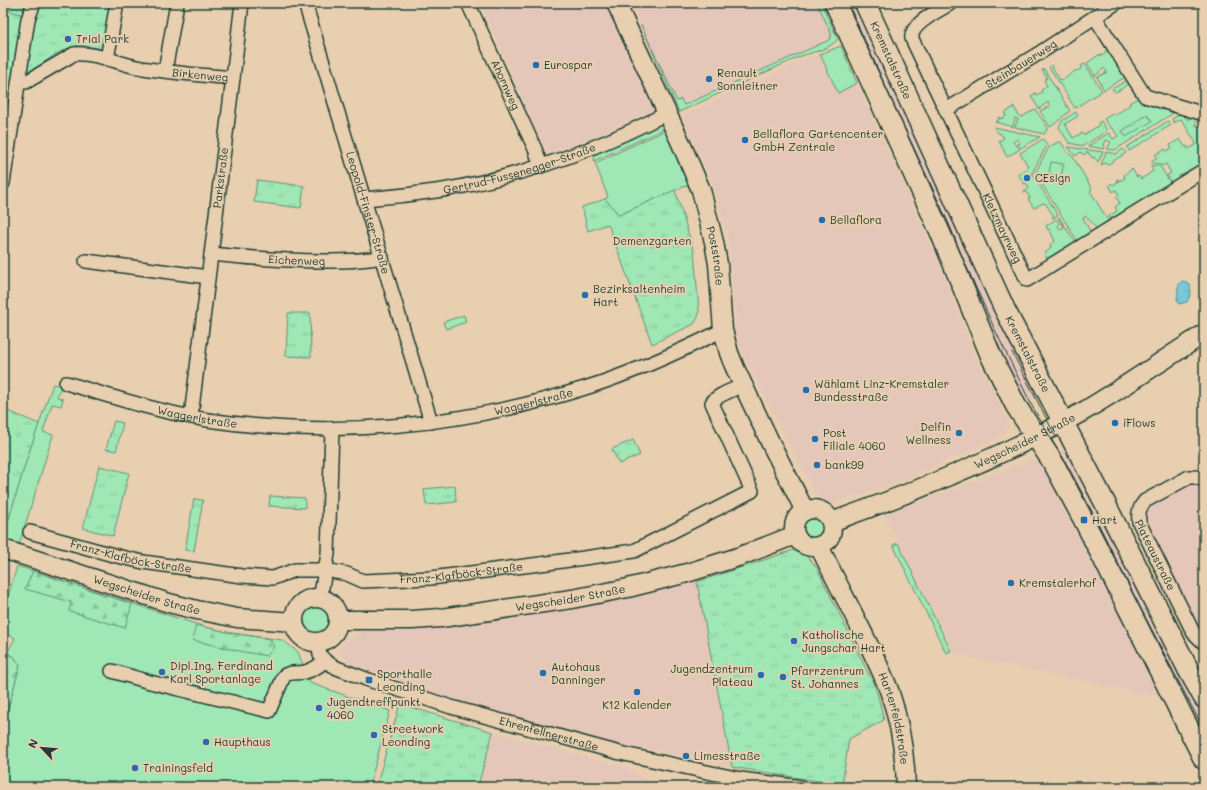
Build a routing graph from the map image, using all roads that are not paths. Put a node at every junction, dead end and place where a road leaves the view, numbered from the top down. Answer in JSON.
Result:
{"nodes":[{"id":1,"x":34,"y":3,"type":"edge"},
{"id":2,"x":117,"y":3,"type":"edge"},
{"id":3,"x":177,"y":3,"type":"edge"},
{"id":4,"x":242,"y":3,"type":"edge"},
{"id":5,"x":305,"y":3,"type":"edge"},
{"id":6,"x":468,"y":3,"type":"edge"},
{"id":7,"x":616,"y":3,"type":"edge"},
{"id":8,"x":835,"y":3,"type":"edge"},
{"id":9,"x":865,"y":3,"type":"edge"},
{"id":10,"x":952,"y":3,"type":"edge"},
{"id":11,"x":1116,"y":3,"type":"edge"},
{"id":12,"x":1095,"y":17,"type":"junction"},
{"id":13,"x":107,"y":59,"type":"junction"},
{"id":14,"x":165,"y":72,"type":"junction"},
{"id":15,"x":233,"y":78,"type":"junction"},
{"id":16,"x":19,"y":81,"type":"junction"},
{"id":17,"x":946,"y":110,"type":"junction"},
{"id":18,"x":667,"y":113,"type":"junction"},
{"id":19,"x":1204,"y":114,"type":"edge"},
{"id":20,"x":541,"y":166,"type":"junction"},
{"id":21,"x":1204,"y":170,"type":"edge"},
{"id":22,"x":3,"y":183,"type":"edge"},
{"id":23,"x":365,"y":199,"type":"junction"},
{"id":24,"x":211,"y":254,"type":"junction"},
{"id":25,"x":382,"y":257,"type":"junction"},
{"id":26,"x":86,"y":260,"type":"dead end"},
{"id":27,"x":208,"y":277,"type":"junction"},
{"id":28,"x":723,"y":330,"type":"junction"},
{"id":29,"x":1204,"y":334,"type":"edge"},
{"id":30,"x":66,"y":383,"type":"dead end"},
{"id":31,"x":744,"y":385,"type":"junction"},
{"id":32,"x":191,"y":416,"type":"junction"},
{"id":33,"x":431,"y":422,"type":"junction"},
{"id":34,"x":1063,"y":422,"type":"junction"},
{"id":35,"x":332,"y":429,"type":"junction"},
{"id":36,"x":1036,"y":436,"type":"junction"},
{"id":37,"x":1204,"y":480,"type":"edge"},
{"id":38,"x":805,"y":511,"type":"junction"},
{"id":39,"x":831,"y":522,"type":"junction"},
{"id":40,"x":30,"y":532,"type":"dead end"},
{"id":41,"x":795,"y":535,"type":"junction"},
{"id":42,"x":819,"y":546,"type":"junction"},
{"id":43,"x":3,"y":549,"type":"edge"},
{"id":44,"x":325,"y":570,"type":"junction"},
{"id":45,"x":320,"y":599,"type":"junction"},
{"id":46,"x":338,"y":620,"type":"junction"},
{"id":47,"x":294,"y":622,"type":"junction"},
{"id":48,"x":1203,"y":640,"type":"edge"},
{"id":49,"x":318,"y":642,"type":"junction"},
{"id":50,"x":325,"y":661,"type":"junction"},
{"id":51,"x":112,"y":671,"type":"dead end"},
{"id":52,"x":1204,"y":698,"type":"edge"},
{"id":53,"x":1200,"y":751,"type":"edge"},
{"id":54,"x":740,"y":783,"type":"edge"},
{"id":55,"x":801,"y":787,"type":"edge"},
{"id":56,"x":904,"y":787,"type":"edge"}],
"edges":[{"from":1,"to":16,"type":"street"},
{"from":2,"to":13,"type":"street"},
{"from":3,"to":14,"type":"street","name":"Birkenweg"},
{"from":4,"to":15,"type":"street","name":"Birkenweg"},
{"from":5,"to":23,"type":"street","name":"Leopold-Finster-Straße"},
{"from":6,"to":20,"type":"street","name":"Ahornweg"},
{"from":7,"to":18,"type":"street","name":"Poststraße"},
{"from":8,"to":36,"type":"main road"},
{"from":9,"to":34,"type":"main road","name":"Kremstalstraße"},
{"from":10,"to":17,"type":"street","name":"Kletzmayrweg"},
{"from":11,"to":12,"type":"street","name":"Steinbauerweg"},
{"from":12,"to":17,"type":"street","name":"Steinbauerweg"},
{"from":12,"to":19,"type":"street"},
{"from":13,"to":14,"type":"street","name":"Birkenweg"},
{"from":13,"to":16,"type":"street","name":"Birkenweg"},
{"from":14,"to":15,"type":"street","name":"Birkenweg"},
{"from":15,"to":24,"type":"street","name":"Parkstraße"},
{"from":16,"to":22,"type":"street"},
{"from":17,"to":21,"type":"street","name":"Kletzmayrweg"},
{"from":18,"to":20,"type":"street","name":"Gertrud-Fussenegger-Straße"},
{"from":18,"to":28,"type":"street","name":"Poststraße"},
{"from":20,"to":23,"type":"street","name":"Gertrud-Fussenegger-Straße"},
{"from":23,"to":25,"type":"street","name":"Leopold-Finster-Straße"},
{"from":24,"to":25,"type":"street","name":"Eichenweg"},
{"from":24,"to":27,"type":"street","name":"Parkstraße"},
{"from":25,"to":33,"type":"street","name":"Leopold-Finster-Straße"},
{"from":26,"to":27,"type":"street"},
{"from":27,"to":32,"type":"street","name":"Parkstraße"},
{"from":28,"to":31,"type":"street","name":"Poststraße"},
{"from":28,"to":33,"type":"street","name":"Waggerlstraße"},
{"from":29,"to":34,"type":"street","name":"Wegscheider Straße"},
{"from":30,"to":32,"type":"street","name":"Waggerlstraße"},
{"from":31,"to":38,"type":"street","name":"Poststraße"},
{"from":31,"to":44,"type":"street","name":"Franz-Klafböck-Straße"},
{"from":32,"to":35,"type":"street","name":"Waggerlstraße"},
{"from":33,"to":35,"type":"street","name":"Waggerlstraße"},
{"from":34,"to":36,"type":"street","name":"Wegscheider Straße"},
{"from":34,"to":52,"type":"main road","name":"Kremstalstraße"},
{"from":35,"to":44,"type":"street"},
{"from":36,"to":39,"type":"street","name":"Wegscheider Straße"},
{"from":36,"to":53,"type":"main road"},
{"from":37,"to":48,"type":"street","name":"Plateaustraße"},
{"from":38,"to":39,"type":"street"},
{"from":38,"to":41,"type":"street"},
{"from":39,"to":42,"type":"street"},
{"from":40,"to":44,"type":"street","name":"Franz-Klafböck-Straße"},
{"from":41,"to":42,"type":"street"},
{"from":41,"to":46,"type":"street","name":"Wegscheider Straße"},
{"from":42,"to":56,"type":"street","name":"Harterfeldstraße"},
{"from":43,"to":47,"type":"street","name":"Wegscheider Straße"},
{"from":44,"to":45,"type":"street"},
{"from":45,"to":46,"type":"street"},
{"from":45,"to":47,"type":"street"},
{"from":46,"to":49,"type":"street"},
{"from":47,"to":49,"type":"street"},
{"from":49,"to":50,"type":"street"},
{"from":50,"to":51,"type":"street"},
{"from":50,"to":54,"type":"street","name":"Ehrenfellnerstraße"},
{"from":54,"to":55,"type":"street","name":"Ehrenfellnerstraße"}]}
